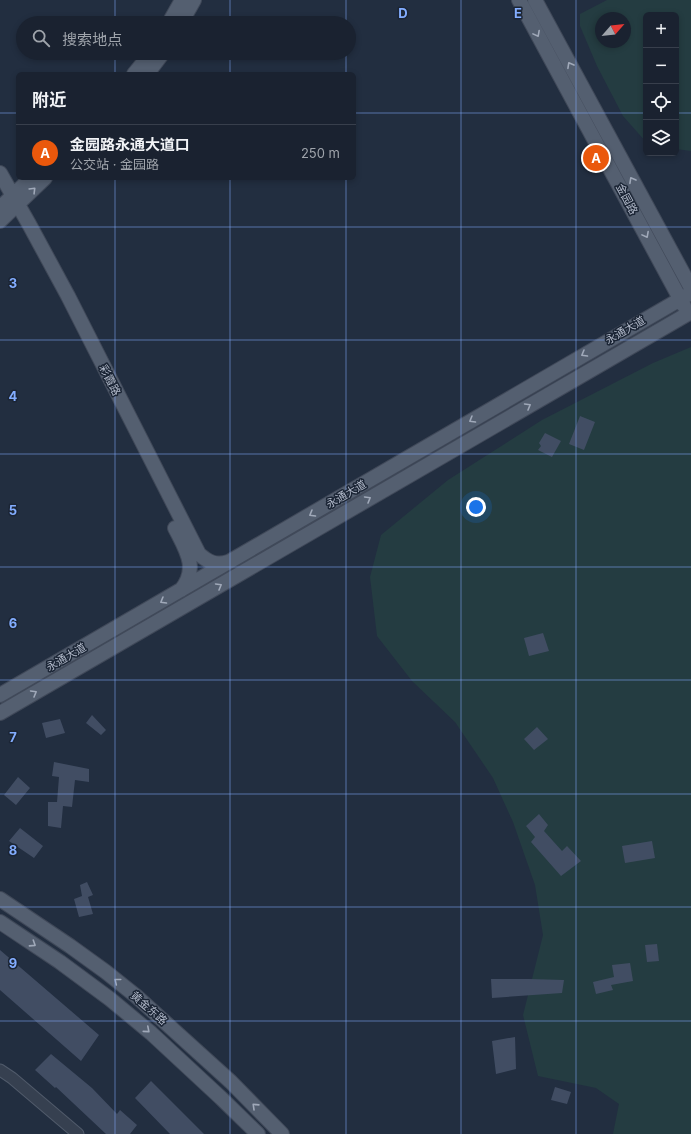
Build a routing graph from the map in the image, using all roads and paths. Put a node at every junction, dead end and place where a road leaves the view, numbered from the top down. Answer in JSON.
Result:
{"nodes":[{"id":1,"x":182,"y":0,"type":"edge"},
{"id":2,"x":194,"y":0,"type":"edge"},
{"id":3,"x":519,"y":0,"type":"edge"},
{"id":4,"x":535,"y":0,"type":"edge"},
{"id":5,"x":173,"y":16,"type":"edge"},
{"id":6,"x":185,"y":16,"type":"edge"},
{"id":7,"x":145,"y":60,"type":"edge"},
{"id":8,"x":158,"y":60,"type":"edge"},
{"id":9,"x":136,"y":72,"type":"edge"},
{"id":10,"x":149,"y":72,"type":"edge"},
{"id":11,"x":0,"y":173,"type":"edge"},
{"id":12,"x":29,"y":180,"type":"edge"},
{"id":13,"x":42,"y":180,"type":"edge"},
{"id":14,"x":8,"y":202,"type":"edge"},
{"id":15,"x":0,"y":221,"type":"edge"},
{"id":16,"x":686,"y":273,"type":"edge"},
{"id":17,"x":669,"y":277,"type":"junction"},
{"id":18,"x":691,"y":288,"type":"edge"},
{"id":19,"x":686,"y":296,"type":"edge"},
{"id":20,"x":658,"y":312,"type":"junction"},
{"id":21,"x":690,"y":313,"type":"edge"},
{"id":22,"x":234,"y":559,"type":"junction"},
{"id":23,"x":180,"y":591,"type":"junction"},
{"id":24,"x":0,"y":695,"type":"edge"},
{"id":25,"x":0,"y":713,"type":"edge"},
{"id":26,"x":0,"y":900,"type":"edge"},
{"id":27,"x":0,"y":922,"type":"edge"},
{"id":28,"x":0,"y":1070,"type":"edge"},
{"id":29,"x":78,"y":1134,"type":"edge"},
{"id":30,"x":258,"y":1134,"type":"edge"},
{"id":31,"x":282,"y":1134,"type":"edge"}],
"edges":[{"from":1,"to":5,"type":"main road"},
{"from":2,"to":6,"type":"main road"},
{"from":3,"to":17,"type":"main road","name":"金园路","one_way":true},
{"from":16,"to":4,"type":"main road","name":"金园路","one_way":true},
{"from":7,"to":9,"type":"main road"},
{"from":8,"to":10,"type":"main road"},
{"from":11,"to":14,"type":"main road","name":"彩霞路"},
{"from":12,"to":14,"type":"main road"},
{"from":14,"to":13,"type":"main road","one_way":true},
{"from":14,"to":15,"type":"main road"},
{"from":14,"to":22,"type":"main road","name":"彩霞路"},
{"from":14,"to":23,"type":"main road","name":"彩霞路"},
{"from":16,"to":18,"type":"main road","name":"金园路"},
{"from":17,"to":19,"type":"main road","name":"金园路"},
{"from":17,"to":20,"type":"main road"},
{"from":19,"to":20,"type":"main road","name":"永通大道"},
{"from":19,"to":21,"type":"main road","name":"金园路"},
{"from":20,"to":22,"type":"main road","name":"永通大道","one_way":true},
{"from":25,"to":21,"type":"main road","name":"永通大道","one_way":true},
{"from":22,"to":23,"type":"main road","name":"永通大道"},
{"from":23,"to":24,"type":"main road","name":"永通大道","one_way":true},
{"from":31,"to":26,"type":"main road","name":"黄金东路","one_way":true},
{"from":27,"to":30,"type":"main road","name":"黄金东路","one_way":true},
{"from":28,"to":29,"type":"street"}]}
